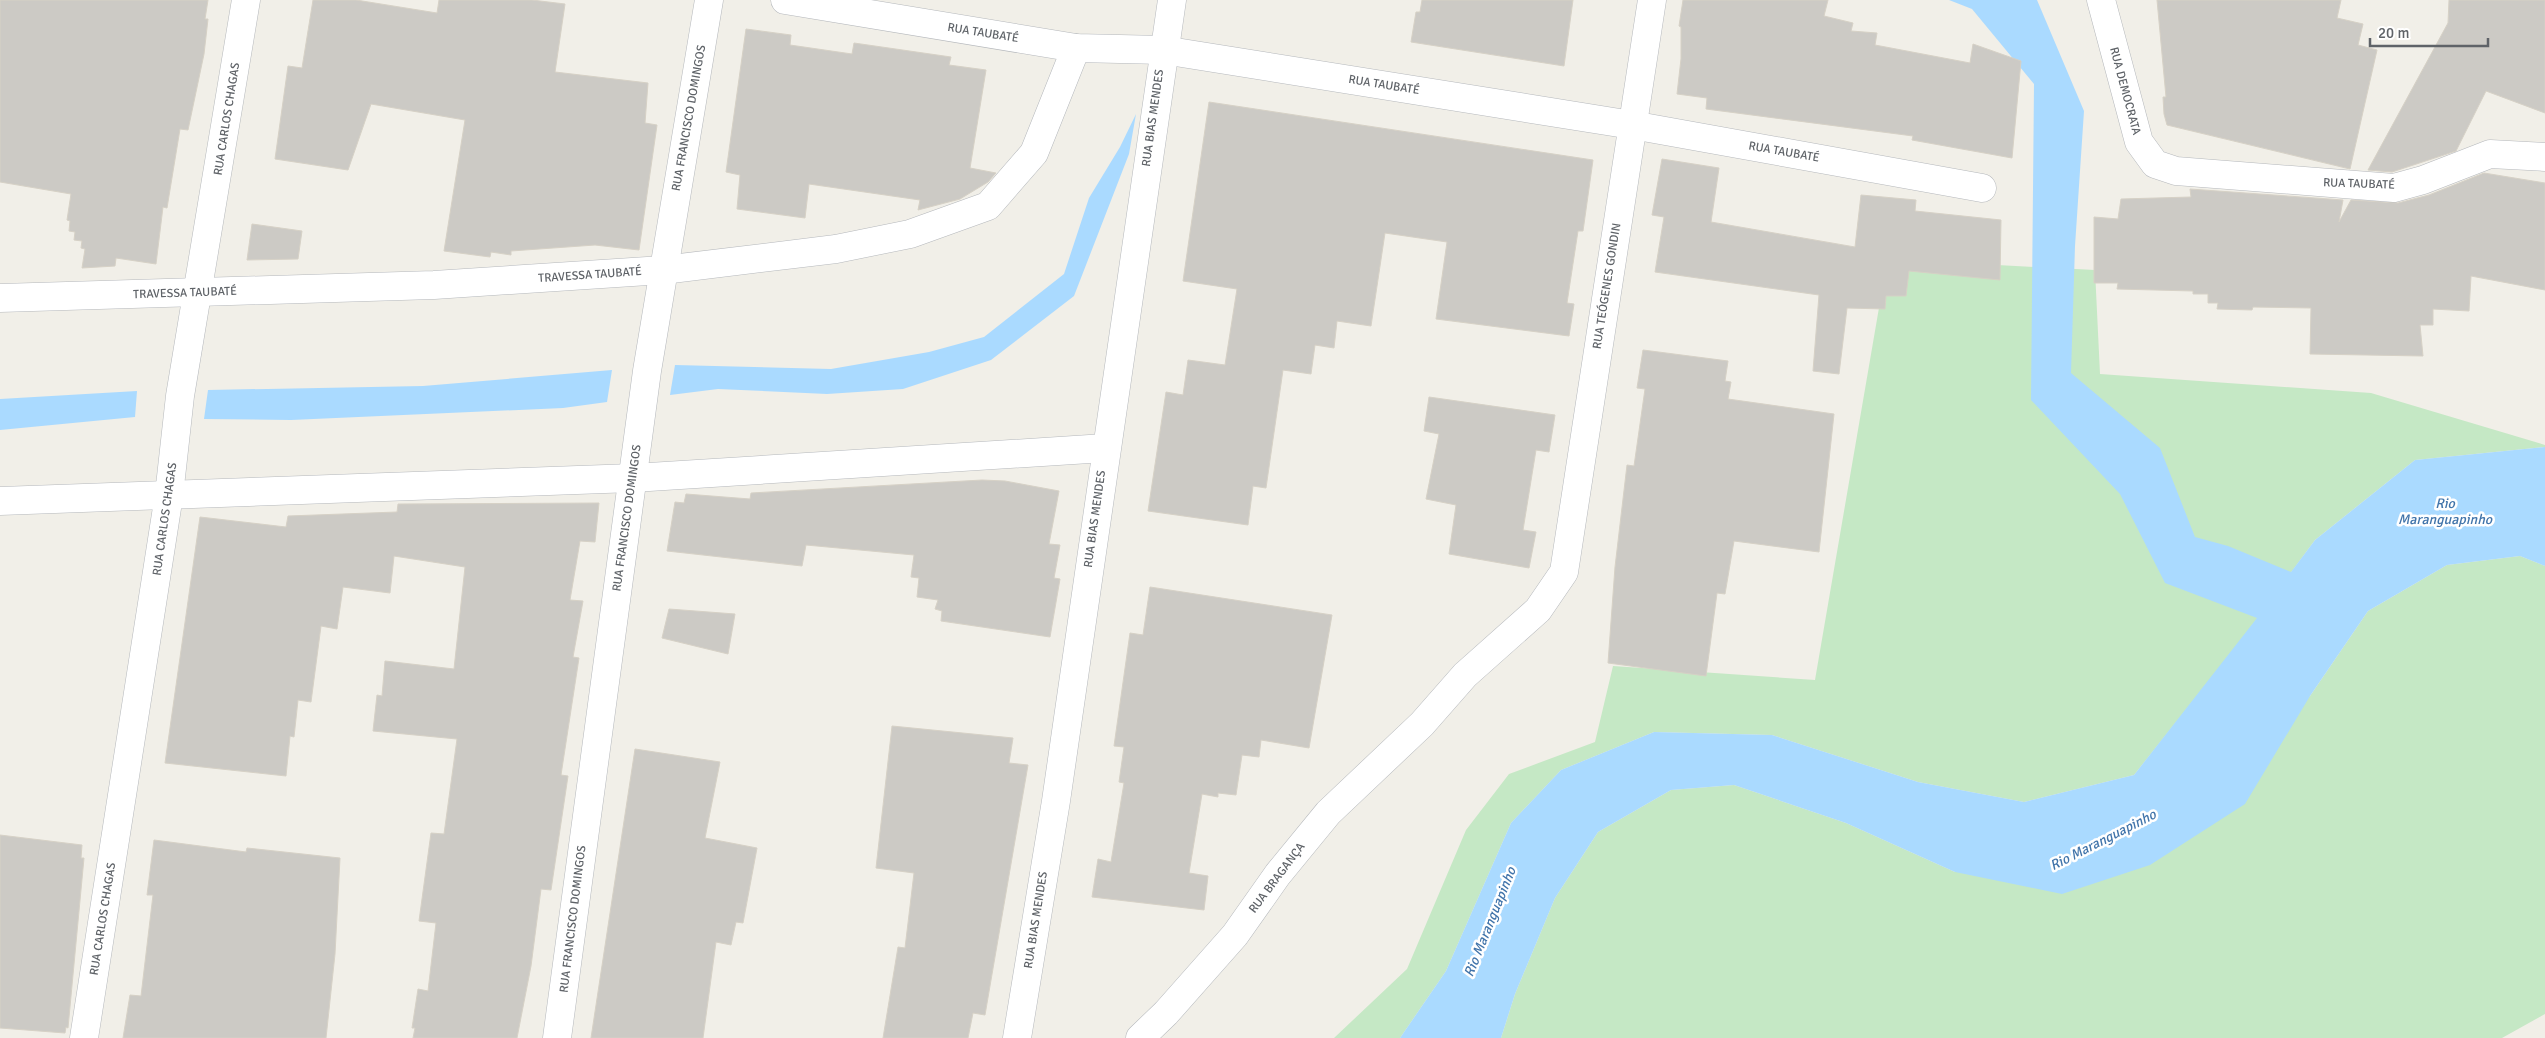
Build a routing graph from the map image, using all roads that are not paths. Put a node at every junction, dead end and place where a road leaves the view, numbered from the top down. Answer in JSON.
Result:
{"nodes":[{"id":1,"x":246,"y":0,"type":"edge"},
{"id":2,"x":709,"y":0,"type":"edge"},
{"id":3,"x":785,"y":0,"type":"edge"},
{"id":4,"x":1172,"y":0,"type":"edge"},
{"id":5,"x":1652,"y":0,"type":"edge"},
{"id":6,"x":2101,"y":0,"type":"edge"},
{"id":7,"x":1076,"y":48,"type":"junction"},
{"id":8,"x":1163,"y":50,"type":"junction"},
{"id":9,"x":1632,"y":125,"type":"junction"},
{"id":10,"x":2545,"y":157,"type":"edge"},
{"id":11,"x":2198,"y":172,"type":"joint"},
{"id":12,"x":1982,"y":188,"type":"dead end"},
{"id":13,"x":663,"y":270,"type":"junction"},
{"id":14,"x":199,"y":293,"type":"junction"},
{"id":15,"x":0,"y":298,"type":"edge"},
{"id":16,"x":1105,"y":448,"type":"junction"},
{"id":17,"x":633,"y":478,"type":"junction"},
{"id":18,"x":169,"y":495,"type":"junction"},
{"id":19,"x":0,"y":501,"type":"edge"},
{"id":20,"x":1564,"y":572,"type":"joint"},
{"id":21,"x":84,"y":1038,"type":"edge"},
{"id":22,"x":558,"y":1038,"type":"edge"},
{"id":23,"x":1017,"y":1038,"type":"edge"},
{"id":24,"x":1140,"y":1038,"type":"edge"}],
"edges":[{"from":1,"to":14,"type":"street","name":"RUA CARLOS CHAGAS"},
{"from":2,"to":13,"type":"street","name":"RUA FRANCISCO DOMINGOS"},
{"from":3,"to":7,"type":"street","name":"RUA TAUBATÉ"},
{"from":4,"to":8,"type":"street","name":"RUA BIAS MENDES"},
{"from":5,"to":9,"type":"street","name":"RUA TEÓGENES GONDIN"},
{"from":6,"to":11,"type":"street","name":"RUA DEMOCRATA"},
{"from":7,"to":8,"type":"street","name":"RUA TAUBATÉ"},
{"from":7,"to":13,"type":"street","name":"TRAVESSA TAUBATÉ"},
{"from":8,"to":9,"type":"street","name":"RUA TAUBATÉ"},
{"from":8,"to":16,"type":"street","name":"RUA BIAS MENDES"},
{"from":9,"to":12,"type":"street","name":"RUA TAUBATÉ"},
{"from":9,"to":20,"type":"street","name":"RUA TEÓGENES GONDIN"},
{"from":10,"to":11,"type":"street","name":"RUA TAUBATÉ"},
{"from":13,"to":14,"type":"street","name":"TRAVESSA TAUBATÉ"},
{"from":13,"to":17,"type":"street","name":"RUA FRANCISCO DOMINGOS"},
{"from":14,"to":15,"type":"street","name":"TRAVESSA TAUBATÉ"},
{"from":14,"to":18,"type":"street","name":"RUA CARLOS CHAGAS"},
{"from":16,"to":17,"type":"street"},
{"from":16,"to":23,"type":"street","name":"RUA BIAS MENDES"},
{"from":17,"to":18,"type":"street"},
{"from":17,"to":22,"type":"street","name":"RUA FRANCISCO DOMINGOS"},
{"from":18,"to":19,"type":"street"},
{"from":18,"to":21,"type":"street","name":"RUA CARLOS CHAGAS"},
{"from":20,"to":24,"type":"street","name":"RUA BRAGANÇA"}]}
